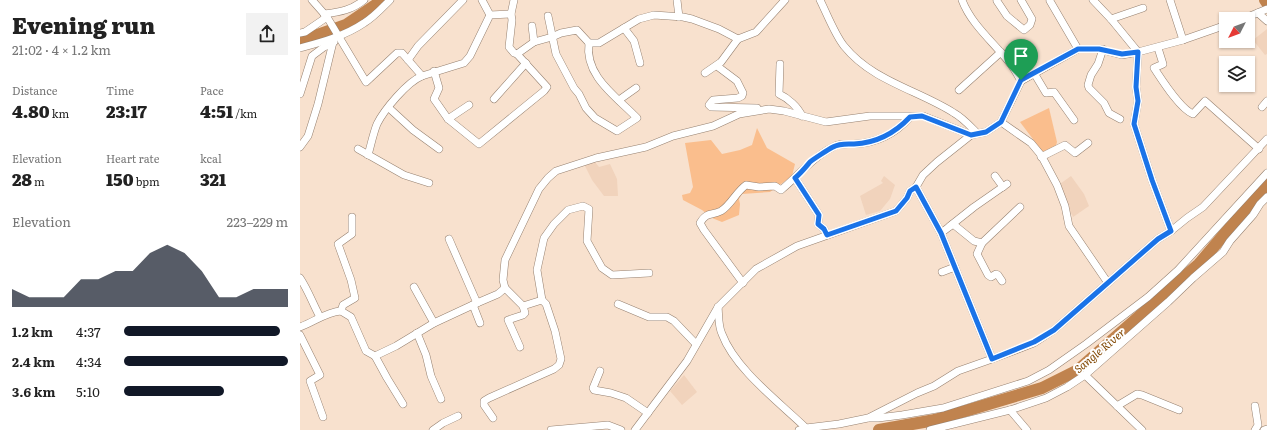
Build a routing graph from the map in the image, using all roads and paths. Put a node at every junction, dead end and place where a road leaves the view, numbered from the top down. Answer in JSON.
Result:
{"nodes":[{"id":1,"x":364,"y":0,"type":"edge"},
{"id":2,"x":390,"y":0,"type":"edge"},
{"id":3,"x":463,"y":0,"type":"edge"},
{"id":4,"x":482,"y":0,"type":"edge"},
{"id":5,"x":514,"y":0,"type":"edge"},
{"id":6,"x":677,"y":0,"type":"edge"},
{"id":7,"x":785,"y":0,"type":"edge"},
{"id":8,"x":820,"y":0,"type":"edge"},
{"id":9,"x":962,"y":0,"type":"edge"},
{"id":10,"x":1021,"y":0,"type":"edge"},
{"id":11,"x":1093,"y":0,"type":"edge"},
{"id":12,"x":1170,"y":0,"type":"edge"},
{"id":13,"x":316,"y":1,"type":"edge"},
{"id":14,"x":997,"y":1,"type":"edge"},
{"id":15,"x":1050,"y":1,"type":"dead end"},
{"id":16,"x":1143,"y":8,"type":"dead end"},
{"id":17,"x":1263,"y":11,"type":"edge"},
{"id":18,"x":511,"y":14,"type":"junction"},
{"id":19,"x":490,"y":15,"type":"junction"},
{"id":20,"x":326,"y":16,"type":"junction"},
{"id":21,"x":548,"y":16,"type":"dead end"},
{"id":22,"x":679,"y":17,"type":"junction"},
{"id":23,"x":1111,"y":19,"type":"junction"},
{"id":24,"x":1267,"y":21,"type":"edge"},
{"id":25,"x":532,"y":26,"type":"dead end"},
{"id":26,"x":624,"y":28,"type":"junction"},
{"id":27,"x":1219,"y":28,"type":"edge"},
{"id":28,"x":300,"y":33,"type":"edge"},
{"id":29,"x":336,"y":37,"type":"junction"},
{"id":30,"x":552,"y":38,"type":"junction"},
{"id":31,"x":738,"y":39,"type":"junction"},
{"id":32,"x":1184,"y":40,"type":"junction"},
{"id":33,"x":534,"y":42,"type":"junction"},
{"id":34,"x":589,"y":43,"type":"junction"},
{"id":35,"x":300,"y":48,"type":"edge"},
{"id":36,"x":1158,"y":48,"type":"junction"},
{"id":37,"x":1078,"y":49,"type":"junction"},
{"id":38,"x":1102,"y":49,"type":"junction"},
{"id":39,"x":1001,"y":52,"type":"junction"},
{"id":40,"x":1138,"y":52,"type":"junction"},
{"id":41,"x":517,"y":54,"type":"junction"},
{"id":42,"x":408,"y":60,"type":"junction"},
{"id":43,"x":526,"y":63,"type":"junction"},
{"id":44,"x":640,"y":63,"type":"dead end"},
{"id":45,"x":780,"y":64,"type":"dead end"},
{"id":46,"x":717,"y":66,"type":"junction"},
{"id":47,"x":434,"y":71,"type":"junction"},
{"id":48,"x":705,"y":73,"type":"dead end"},
{"id":49,"x":1034,"y":73,"type":"junction"},
{"id":50,"x":422,"y":76,"type":"junction"},
{"id":51,"x":1021,"y":80,"type":"junction"},
{"id":52,"x":636,"y":88,"type":"dead end"},
{"id":53,"x":959,"y":90,"type":"dead end"},
{"id":54,"x":300,"y":92,"type":"edge"},
{"id":55,"x":494,"y":99,"type":"dead end"},
{"id":56,"x":619,"y":100,"type":"junction"},
{"id":57,"x":1267,"y":101,"type":"edge"},
{"id":58,"x":469,"y":105,"type":"dead end"},
{"id":59,"x":389,"y":108,"type":"junction"},
{"id":60,"x":1262,"y":108,"type":"dead end"},
{"id":61,"x":769,"y":109,"type":"junction"},
{"id":62,"x":802,"y":116,"type":"junction"},
{"id":63,"x":910,"y":117,"type":"junction"},
{"id":64,"x":448,"y":119,"type":"junction"},
{"id":65,"x":1120,"y":119,"type":"dead end"},
{"id":66,"x":1074,"y":120,"type":"dead end"},
{"id":67,"x":1001,"y":122,"type":"junction"},
{"id":68,"x":974,"y":134,"type":"junction"},
{"id":69,"x":1267,"y":140,"type":"edge"},
{"id":70,"x":1088,"y":143,"type":"dead end"},
{"id":71,"x":300,"y":147,"type":"edge"},
{"id":72,"x":358,"y":149,"type":"dead end"},
{"id":73,"x":439,"y":149,"type":"dead end"},
{"id":74,"x":1259,"y":149,"type":"junction"},
{"id":75,"x":368,"y":155,"type":"junction"},
{"id":76,"x":1041,"y":157,"type":"junction"},
{"id":77,"x":1267,"y":173,"type":"edge"},
{"id":78,"x":995,"y":176,"type":"dead end"},
{"id":79,"x":795,"y":178,"type":"junction"},
{"id":80,"x":429,"y":183,"type":"dead end"},
{"id":81,"x":916,"y":187,"type":"junction"},
{"id":82,"x":1267,"y":197,"type":"edge"},
{"id":83,"x":1020,"y":207,"type":"dead end"},
{"id":84,"x":352,"y":217,"type":"dead end"},
{"id":85,"x":950,"y":226,"type":"junction"},
{"id":86,"x":1171,"y":231,"type":"junction"},
{"id":87,"x":941,"y":233,"type":"junction"},
{"id":88,"x":827,"y":235,"type":"junction"},
{"id":89,"x":449,"y":239,"type":"dead end"},
{"id":90,"x":982,"y":243,"type":"junction"},
{"id":91,"x":955,"y":267,"type":"junction"},
{"id":92,"x":942,"y":272,"type":"dead end"},
{"id":93,"x":649,"y":274,"type":"dead end"},
{"id":94,"x":300,"y":278,"type":"edge"},
{"id":95,"x":1002,"y":281,"type":"dead end"},
{"id":96,"x":743,"y":283,"type":"junction"},
{"id":97,"x":1108,"y":283,"type":"junction"},
{"id":98,"x":414,"y":287,"type":"dead end"},
{"id":99,"x":505,"y":288,"type":"junction"},
{"id":100,"x":542,"y":300,"type":"junction"},
{"id":101,"x":475,"y":304,"type":"junction"},
{"id":102,"x":618,"y":304,"type":"dead end"},
{"id":103,"x":523,"y":306,"type":"junction"},
{"id":104,"x":718,"y":307,"type":"junction"},
{"id":105,"x":341,"y":311,"type":"junction"},
{"id":106,"x":320,"y":317,"type":"junction"},
{"id":107,"x":434,"y":323,"type":"junction"},
{"id":108,"x":480,"y":323,"type":"dead end"},
{"id":109,"x":300,"y":327,"type":"edge"},
{"id":110,"x":417,"y":333,"type":"junction"},
{"id":111,"x":300,"y":335,"type":"edge"},
{"id":112,"x":696,"y":344,"type":"junction"},
{"id":113,"x":520,"y":347,"type":"dead end"},
{"id":114,"x":375,"y":356,"type":"junction"},
{"id":115,"x":992,"y":359,"type":"junction"},
{"id":116,"x":600,"y":372,"type":"dead end"},
{"id":117,"x":1085,"y":375,"type":"junction"},
{"id":118,"x":441,"y":399,"type":"dead end"},
{"id":119,"x":403,"y":404,"type":"dead end"},
{"id":120,"x":1117,"y":406,"type":"junction"},
{"id":121,"x":1255,"y":406,"type":"dead end"},
{"id":122,"x":1010,"y":410,"type":"junction"},
{"id":123,"x":1179,"y":410,"type":"dead end"},
{"id":124,"x":648,"y":413,"type":"junction"},
{"id":125,"x":458,"y":416,"type":"dead end"},
{"id":126,"x":323,"y":417,"type":"dead end"},
{"id":127,"x":493,"y":418,"type":"dead end"},
{"id":128,"x":868,"y":418,"type":"junction"},
{"id":129,"x":806,"y":428,"type":"junction"},
{"id":130,"x":1267,"y":429,"type":"edge"},
{"id":131,"x":433,"y":430,"type":"edge"},
{"id":132,"x":551,"y":430,"type":"edge"},
{"id":133,"x":621,"y":430,"type":"edge"},
{"id":134,"x":635,"y":430,"type":"edge"},
{"id":135,"x":799,"y":430,"type":"edge"},
{"id":136,"x":930,"y":430,"type":"edge"},
{"id":137,"x":1027,"y":430,"type":"edge"},
{"id":138,"x":1142,"y":430,"type":"edge"},
{"id":139,"x":1255,"y":430,"type":"edge"},
{"id":140,"x":1264,"y":430,"type":"edge"}],
"edges":[{"from":1,"to":20,"type":"street"},
{"from":2,"to":29,"type":"street"},
{"from":3,"to":42,"type":"street"},
{"from":4,"to":19,"type":"street"},
{"from":5,"to":18,"type":"street"},
{"from":6,"to":22,"type":"street"},
{"from":7,"to":31,"type":"street"},
{"from":8,"to":68,"type":"street"},
{"from":9,"to":39,"type":"street"},
{"from":10,"to":14,"type":"street"},
{"from":11,"to":23,"type":"street"},
{"from":12,"to":32,"type":"street"},
{"from":13,"to":20,"type":"street"},
{"from":15,"to":37,"type":"street"},
{"from":16,"to":23,"type":"street"},
{"from":17,"to":24,"type":"street"},
{"from":18,"to":19,"type":"street"},
{"from":18,"to":41,"type":"street"},
{"from":19,"to":47,"type":"street"},
{"from":20,"to":28,"type":"street"},
{"from":20,"to":29,"type":"street"},
{"from":21,"to":30,"type":"street"},
{"from":22,"to":26,"type":"street"},
{"from":22,"to":31,"type":"street"},
{"from":23,"to":40,"type":"street"},
{"from":25,"to":33,"type":"street"},
{"from":26,"to":34,"type":"street"},
{"from":26,"to":44,"type":"street"},
{"from":27,"to":32,"type":"street"},
{"from":29,"to":35,"type":"street"},
{"from":29,"to":42,"type":"street"},
{"from":29,"to":54,"type":"street"},
{"from":29,"to":71,"type":"street"},
{"from":30,"to":33,"type":"street"},
{"from":30,"to":34,"type":"street"},
{"from":30,"to":56,"type":"street"},
{"from":31,"to":46,"type":"street"},
{"from":32,"to":36,"type":"street"},
{"from":33,"to":41,"type":"street"},
{"from":34,"to":56,"type":"street"},
{"from":36,"to":40,"type":"street"},
{"from":36,"to":74,"type":"street"},
{"from":37,"to":38,"type":"street"},
{"from":37,"to":49,"type":"street"},
{"from":38,"to":40,"type":"street"},
{"from":38,"to":65,"type":"street"},
{"from":39,"to":51,"type":"street"},
{"from":39,"to":53,"type":"street"},
{"from":40,"to":86,"type":"street"},
{"from":41,"to":43,"type":"street"},
{"from":42,"to":50,"type":"street"},
{"from":43,"to":55,"type":"street"},
{"from":43,"to":64,"type":"street"},
{"from":45,"to":62,"type":"street"},
{"from":46,"to":48,"type":"street"},
{"from":46,"to":61,"type":"street"},
{"from":47,"to":50,"type":"street"},
{"from":47,"to":64,"type":"street"},
{"from":49,"to":51,"type":"street"},
{"from":49,"to":66,"type":"street"},
{"from":50,"to":59,"type":"street"},
{"from":51,"to":67,"type":"street"},
{"from":52,"to":56,"type":"street"},
{"from":57,"to":60,"type":"street"},
{"from":58,"to":64,"type":"street"},
{"from":59,"to":73,"type":"street"},
{"from":59,"to":75,"type":"street"},
{"from":61,"to":62,"type":"street"},
{"from":61,"to":99,"type":"street"},
{"from":62,"to":63,"type":"street"},
{"from":63,"to":68,"type":"street"},
{"from":63,"to":79,"type":"street"},
{"from":67,"to":68,"type":"street"},
{"from":67,"to":76,"type":"street"},
{"from":68,"to":81,"type":"street"},
{"from":69,"to":74,"type":"street"},
{"from":70,"to":76,"type":"street"},
{"from":72,"to":75,"type":"street"},
{"from":74,"to":86,"type":"street"},
{"from":75,"to":80,"type":"street"},
{"from":76,"to":97,"type":"street"},
{"from":77,"to":128,"type":"street"},
{"from":78,"to":85,"type":"street"},
{"from":79,"to":88,"type":"street"},
{"from":79,"to":96,"type":"street"},
{"from":81,"to":87,"type":"street"},
{"from":81,"to":88,"type":"street"},
{"from":82,"to":117,"type":"street"},
{"from":83,"to":90,"type":"street"},
{"from":84,"to":105,"type":"street"},
{"from":85,"to":87,"type":"street"},
{"from":85,"to":90,"type":"street"},
{"from":86,"to":97,"type":"street"},
{"from":87,"to":91,"type":"street"},
{"from":88,"to":96,"type":"street"},
{"from":89,"to":101,"type":"street"},
{"from":90,"to":95,"type":"street"},
{"from":91,"to":92,"type":"street"},
{"from":91,"to":115,"type":"street"},
{"from":93,"to":100,"type":"street"},
{"from":94,"to":106,"type":"street"},
{"from":96,"to":104,"type":"street"},
{"from":97,"to":115,"type":"street"},
{"from":98,"to":107,"type":"street"},
{"from":99,"to":101,"type":"street"},
{"from":99,"to":103,"type":"street"},
{"from":100,"to":103,"type":"street"},
{"from":100,"to":127,"type":"street"},
{"from":101,"to":107,"type":"street"},
{"from":101,"to":108,"type":"street"},
{"from":102,"to":112,"type":"street"},
{"from":103,"to":113,"type":"street"},
{"from":104,"to":112,"type":"street"},
{"from":104,"to":129,"type":"street"},
{"from":105,"to":106,"type":"street"},
{"from":105,"to":114,"type":"street"},
{"from":106,"to":109,"type":"street"},
{"from":107,"to":110,"type":"street"},
{"from":110,"to":114,"type":"street"},
{"from":110,"to":118,"type":"street"},
{"from":111,"to":126,"type":"street"},
{"from":112,"to":124,"type":"street"},
{"from":114,"to":119,"type":"street"},
{"from":115,"to":128,"type":"street"},
{"from":116,"to":124,"type":"street"},
{"from":117,"to":120,"type":"street"},
{"from":117,"to":122,"type":"street"},
{"from":120,"to":123,"type":"street"},
{"from":120,"to":138,"type":"street"},
{"from":121,"to":139,"type":"street"},
{"from":122,"to":136,"type":"street"},
{"from":122,"to":137,"type":"street"},
{"from":124,"to":134,"type":"street"},
{"from":125,"to":131,"type":"street"},
{"from":128,"to":129,"type":"street"},
{"from":129,"to":135,"type":"street"},
{"from":130,"to":140,"type":"street"},
{"from":132,"to":133,"type":"street"}]}
